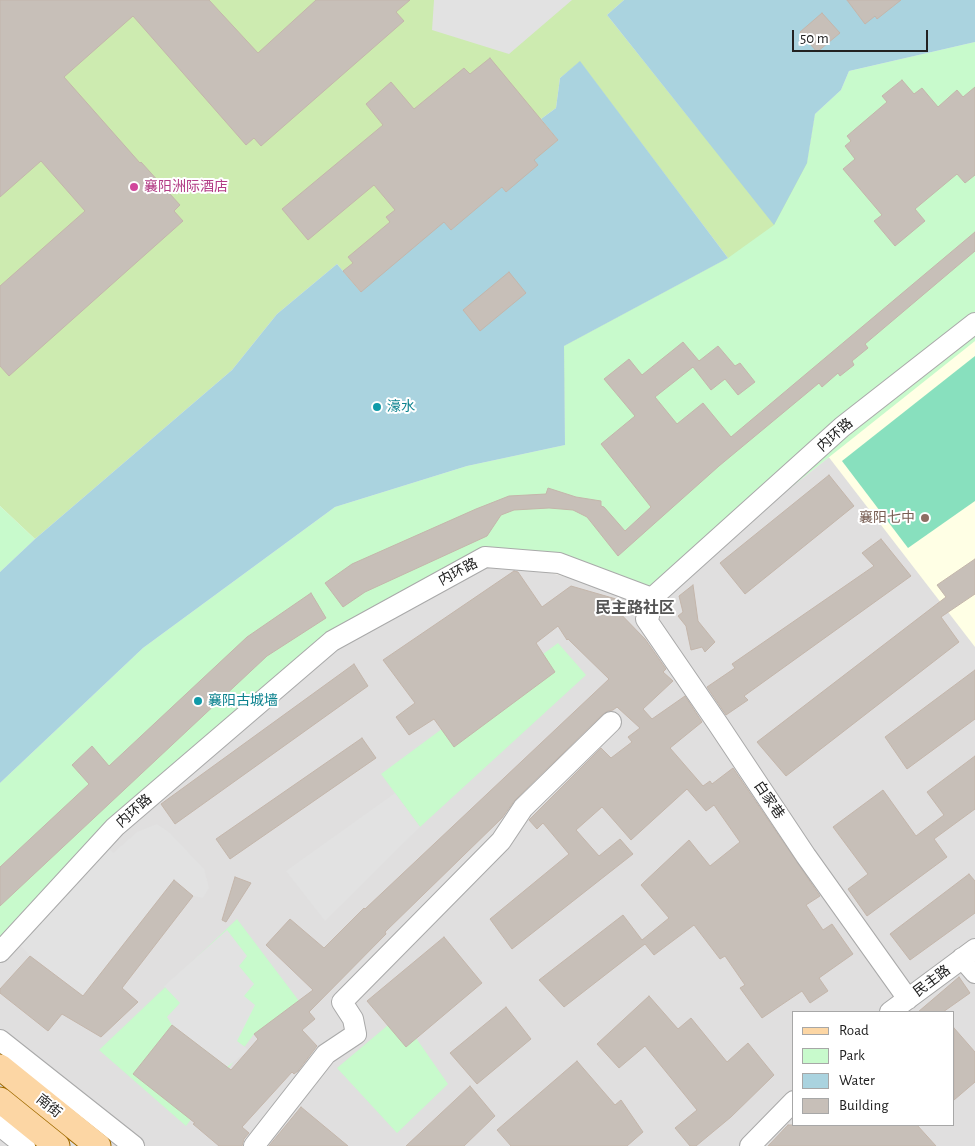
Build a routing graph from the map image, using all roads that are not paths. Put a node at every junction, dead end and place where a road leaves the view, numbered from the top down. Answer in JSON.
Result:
{"nodes":[{"id":1,"x":975,"y":323,"type":"edge"},
{"id":2,"x":652,"y":598,"type":"junction"},
{"id":3,"x":611,"y":722,"type":"dead end"},
{"id":4,"x":0,"y":952,"type":"edge"},
{"id":5,"x":971,"y":960,"type":"edge"},
{"id":6,"x":908,"y":999,"type":"junction"},
{"id":7,"x":891,"y":1011,"type":"edge"},
{"id":8,"x":0,"y":1040,"type":"edge"},
{"id":9,"x":0,"y":1067,"type":"edge"},
{"id":10,"x":0,"y":1100,"type":"edge"},
{"id":11,"x":792,"y":1103,"type":"edge"},
{"id":12,"x":0,"y":1126,"type":"edge"},
{"id":13,"x":24,"y":1146,"type":"edge"},
{"id":14,"x":57,"y":1146,"type":"edge"},
{"id":15,"x":98,"y":1146,"type":"edge"},
{"id":16,"x":134,"y":1146,"type":"edge"},
{"id":17,"x":254,"y":1146,"type":"edge"},
{"id":18,"x":750,"y":1146,"type":"edge"}],
"edges":[{"from":1,"to":2,"type":"street","name":"内环路"},
{"from":2,"to":4,"type":"street","name":"内环路"},
{"from":2,"to":6,"type":"street","name":"白家巷"},
{"from":3,"to":17,"type":"street"},
{"from":5,"to":6,"type":"street","name":"民主路"},
{"from":6,"to":7,"type":"street","name":"民主路"},
{"from":8,"to":16,"type":"street"},
{"from":9,"to":15,"type":"main road","name":"南街"},
{"from":10,"to":14,"type":"main road","name":"南街"},
{"from":11,"to":18,"type":"street"},
{"from":12,"to":13,"type":"street"}]}
